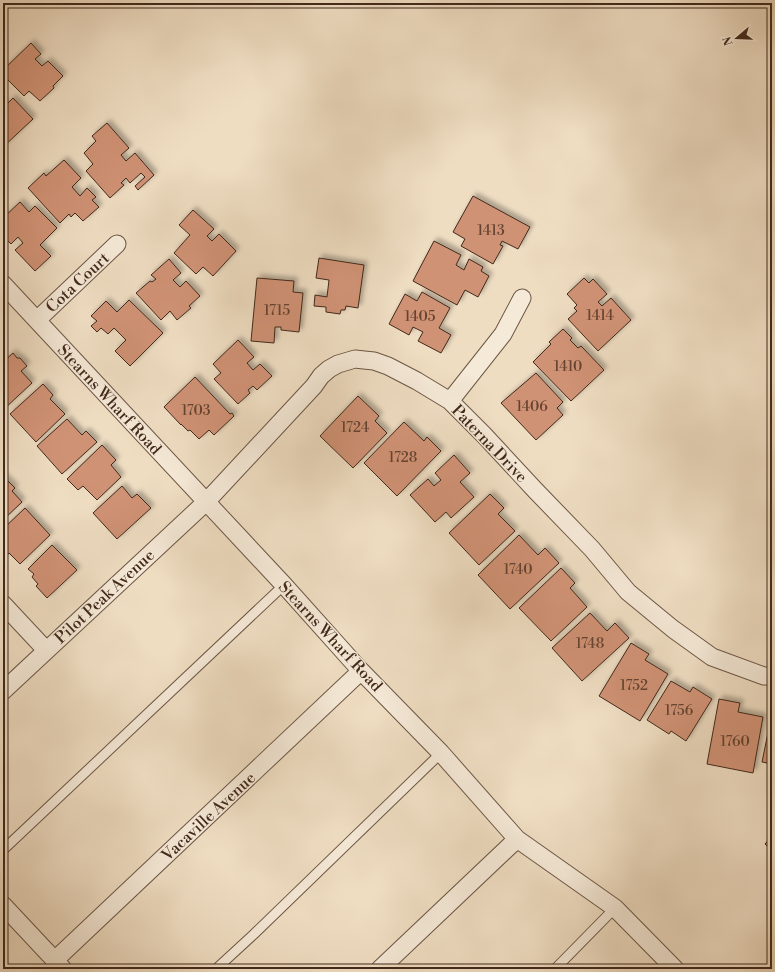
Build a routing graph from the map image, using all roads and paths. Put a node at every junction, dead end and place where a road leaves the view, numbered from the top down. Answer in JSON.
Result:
{"nodes":[{"id":1,"x":117,"y":244,"type":"dead end"},
{"id":2,"x":3,"y":284,"type":"edge"},
{"id":3,"x":522,"y":298,"type":"dead end"},
{"id":4,"x":37,"y":320,"type":"junction"},
{"id":5,"x":450,"y":401,"type":"junction"},
{"id":6,"x":206,"y":502,"type":"junction"},
{"id":7,"x":284,"y":585,"type":"junction"},
{"id":8,"x":3,"y":604,"type":"edge"},
{"id":9,"x":46,"y":650,"type":"junction"},
{"id":10,"x":362,"y":671,"type":"junction"},
{"id":11,"x":772,"y":676,"type":"edge"},
{"id":12,"x":3,"y":691,"type":"edge"},
{"id":13,"x":442,"y":753,"type":"junction"},
{"id":14,"x":517,"y":839,"type":"junction"},
{"id":15,"x":3,"y":850,"type":"edge"},
{"id":16,"x":3,"y":905,"type":"edge"},
{"id":17,"x":615,"y":908,"type":"junction"},
{"id":18,"x":59,"y":965,"type":"edge"},
{"id":19,"x":216,"y":969,"type":"edge"},
{"id":20,"x":380,"y":969,"type":"edge"},
{"id":21,"x":555,"y":969,"type":"edge"},
{"id":22,"x":675,"y":969,"type":"edge"}],
"edges":[{"from":1,"to":4,"type":"street","name":"Cota Court"},
{"from":2,"to":4,"type":"street","name":"Stearns Wharf Road"},
{"from":3,"to":5,"type":"street"},
{"from":4,"to":6,"type":"street","name":"Stearns Wharf Road"},
{"from":5,"to":6,"type":"street","name":"Paterna Drive"},
{"from":5,"to":11,"type":"street","name":"Paterna Drive"},
{"from":6,"to":7,"type":"street","name":"Stearns Wharf Road"},
{"from":6,"to":9,"type":"street","name":"Pilot Peak Avenue"},
{"from":7,"to":10,"type":"street","name":"Stearns Wharf Road"},
{"from":7,"to":15,"type":"lane"},
{"from":8,"to":9,"type":"street"},
{"from":9,"to":12,"type":"street","name":"Pilot Peak Avenue"},
{"from":10,"to":13,"type":"street","name":"Stearns Wharf Road"},
{"from":10,"to":18,"type":"street","name":"Vacaville Avenue"},
{"from":13,"to":14,"type":"street","name":"Stearns Wharf Road"},
{"from":13,"to":19,"type":"lane"},
{"from":14,"to":17,"type":"street","name":"Stearns Wharf Road"},
{"from":14,"to":20,"type":"street"},
{"from":16,"to":18,"type":"street"},
{"from":17,"to":21,"type":"lane"},
{"from":17,"to":22,"type":"street","name":"Stearns Wharf Road"}]}
